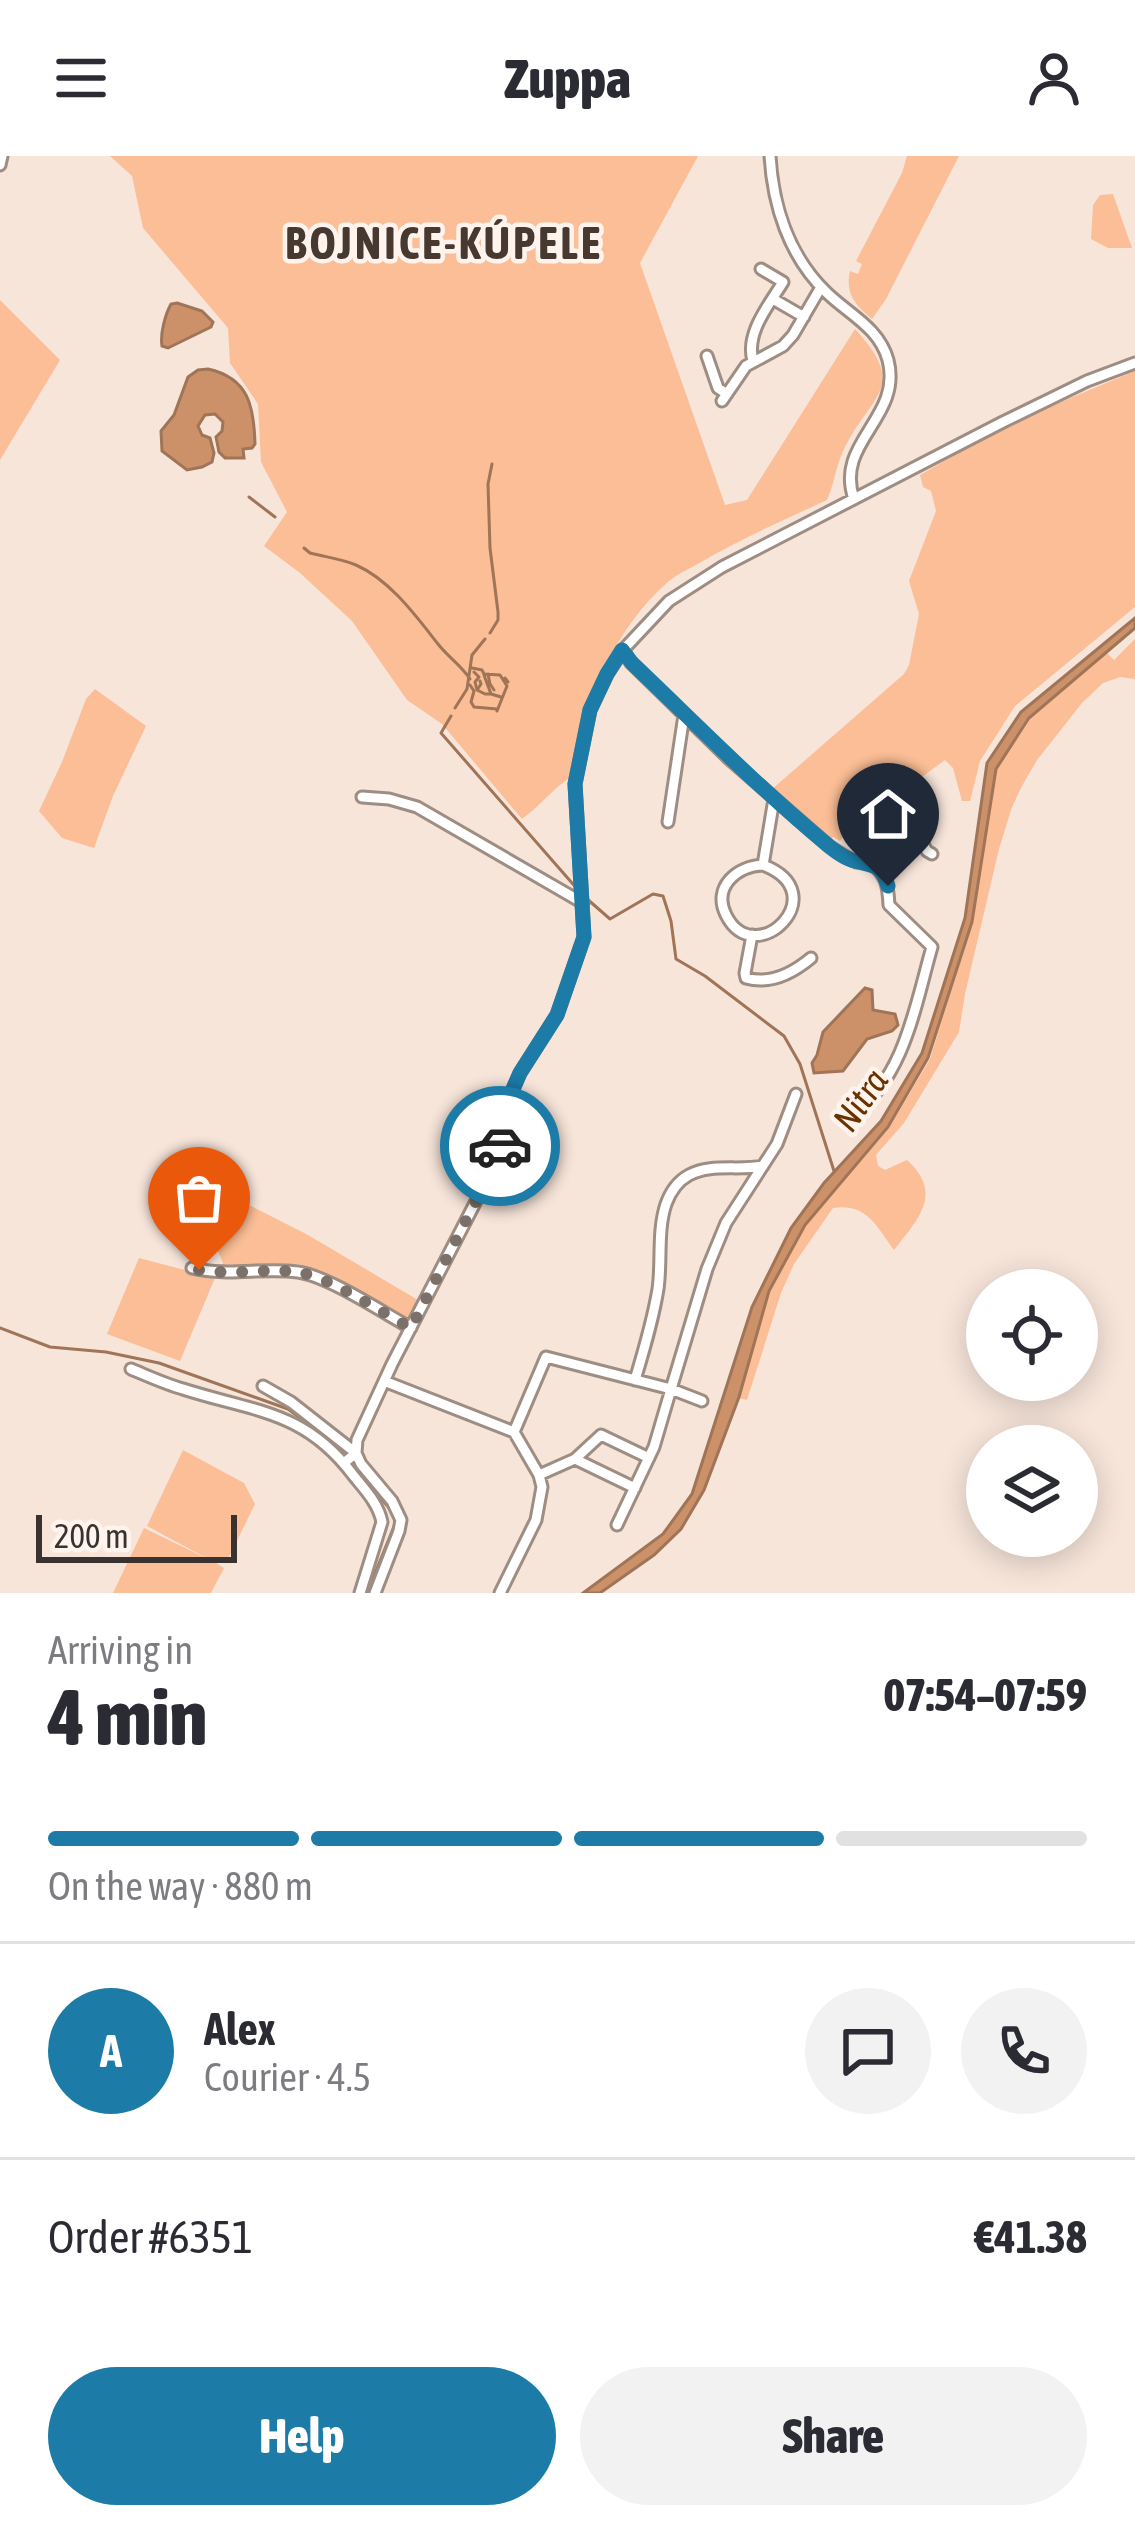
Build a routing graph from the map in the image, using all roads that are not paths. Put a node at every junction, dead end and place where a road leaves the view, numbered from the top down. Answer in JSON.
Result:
{"nodes":[{"id":1,"x":2,"y":156,"type":"edge"},
{"id":2,"x":770,"y":156,"type":"edge"},
{"id":3,"x":0,"y":166,"type":"edge"},
{"id":4,"x":761,"y":269,"type":"dead end"},
{"id":5,"x":821,"y":287,"type":"junction"},
{"id":6,"x":773,"y":299,"type":"junction"},
{"id":7,"x":804,"y":316,"type":"junction"},
{"id":8,"x":707,"y":356,"type":"dead end"},
{"id":9,"x":753,"y":361,"type":"junction"},
{"id":10,"x":1135,"y":363,"type":"edge"},
{"id":11,"x":854,"y":499,"type":"junction"},
{"id":12,"x":619,"y":654,"type":"junction"},
{"id":13,"x":684,"y":715,"type":"junction"},
{"id":14,"x":362,"y":796,"type":"dead end"},
{"id":15,"x":774,"y":799,"type":"junction"},
{"id":16,"x":668,"y":822,"type":"dead end"},
{"id":17,"x":932,"y":854,"type":"dead end"},
{"id":18,"x":869,"y":862,"type":"junction"},
{"id":19,"x":763,"y":865,"type":"junction"},
{"id":20,"x":583,"y":903,"type":"junction"},
{"id":21,"x":752,"y":935,"type":"junction"},
{"id":22,"x":811,"y":958,"type":"dead end"},
{"id":23,"x":796,"y":1094,"type":"dead end"},
{"id":24,"x":853,"y":1115,"type":"dead end"},
{"id":25,"x":763,"y":1166,"type":"junction"},
{"id":26,"x":739,"y":1171,"type":"junction"},
{"id":27,"x":748,"y":1188,"type":"junction"},
{"id":28,"x":192,"y":1268,"type":"dead end"},
{"id":29,"x":411,"y":1328,"type":"junction"},
{"id":30,"x":131,"y":1369,"type":"dead end"},
{"id":31,"x":384,"y":1381,"type":"junction"},
{"id":32,"x":635,"y":1381,"type":"junction"},
{"id":33,"x":263,"y":1386,"type":"dead end"},
{"id":34,"x":671,"y":1390,"type":"junction"},
{"id":35,"x":702,"y":1401,"type":"dead end"},
{"id":36,"x":514,"y":1432,"type":"junction"},
{"id":37,"x":351,"y":1458,"type":"junction"},
{"id":38,"x":649,"y":1458,"type":"junction"},
{"id":39,"x":575,"y":1459,"type":"junction"},
{"id":40,"x":539,"y":1475,"type":"junction"},
{"id":41,"x":635,"y":1488,"type":"junction"},
{"id":42,"x":617,"y":1525,"type":"dead end"},
{"id":43,"x":360,"y":1593,"type":"edge"},
{"id":44,"x":375,"y":1593,"type":"edge"},
{"id":45,"x":500,"y":1593,"type":"edge"}],
"edges":[{"from":1,"to":3,"type":"street"},
{"from":2,"to":5,"type":"street"},
{"from":4,"to":6,"type":"street"},
{"from":5,"to":7,"type":"street"},
{"from":5,"to":11,"type":"street"},
{"from":6,"to":7,"type":"street"},
{"from":6,"to":9,"type":"street"},
{"from":7,"to":9,"type":"street"},
{"from":8,"to":9,"type":"street"},
{"from":10,"to":11,"type":"street"},
{"from":11,"to":12,"type":"street"},
{"from":12,"to":13,"type":"street"},
{"from":12,"to":20,"type":"street"},
{"from":13,"to":15,"type":"street"},
{"from":13,"to":16,"type":"street"},
{"from":14,"to":20,"type":"street"},
{"from":15,"to":18,"type":"street"},
{"from":15,"to":19,"type":"street"},
{"from":17,"to":18,"type":"street"},
{"from":18,"to":24,"type":"street"},
{"from":19,"to":21,"type":"street"},
{"from":19,"to":21,"type":"street"},
{"from":20,"to":29,"type":"street"},
{"from":21,"to":22,"type":"street"},
{"from":23,"to":25,"type":"street"},
{"from":25,"to":26,"type":"street"},
{"from":25,"to":27,"type":"street"},
{"from":26,"to":27,"type":"street"},
{"from":26,"to":32,"type":"street"},
{"from":27,"to":34,"type":"street"},
{"from":28,"to":29,"type":"street"},
{"from":29,"to":31,"type":"street"},
{"from":30,"to":37,"type":"street"},
{"from":31,"to":36,"type":"street"},
{"from":31,"to":37,"type":"street"},
{"from":32,"to":34,"type":"street"},
{"from":32,"to":36,"type":"street"},
{"from":33,"to":37,"type":"street"},
{"from":34,"to":35,"type":"street"},
{"from":34,"to":38,"type":"street"},
{"from":36,"to":40,"type":"street"},
{"from":37,"to":43,"type":"street"},
{"from":37,"to":44,"type":"street"},
{"from":38,"to":39,"type":"street"},
{"from":38,"to":41,"type":"street"},
{"from":39,"to":40,"type":"street"},
{"from":39,"to":41,"type":"street"},
{"from":40,"to":45,"type":"street"},
{"from":41,"to":42,"type":"street"}]}
